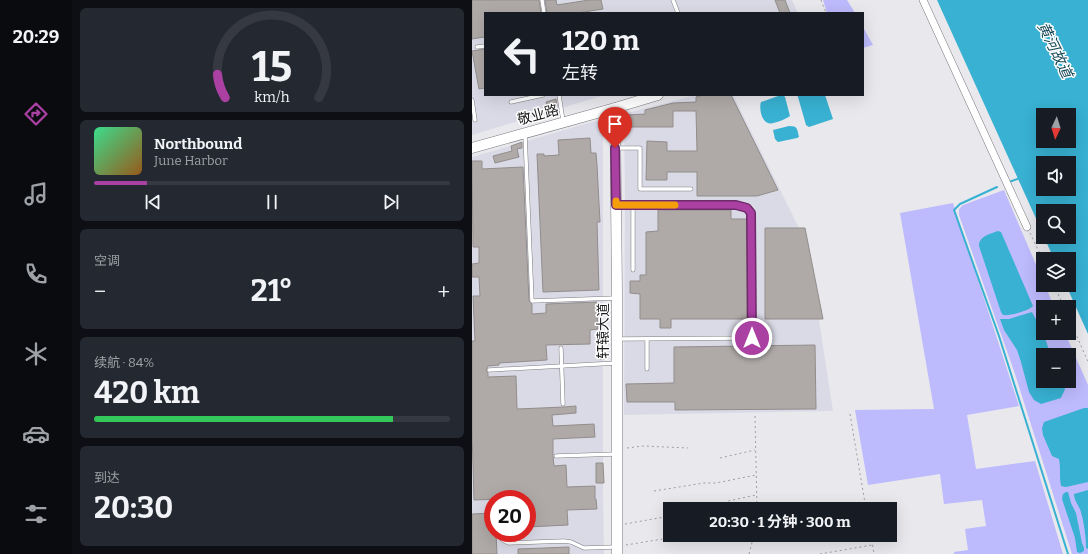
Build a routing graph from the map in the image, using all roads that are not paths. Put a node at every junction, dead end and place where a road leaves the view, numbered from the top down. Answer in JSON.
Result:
{"nodes":[{"id":1,"x":542,"y":0,"type":"edge"},
{"id":2,"x":673,"y":0,"type":"edge"},
{"id":3,"x":923,"y":0,"type":"edge"},
{"id":4,"x":544,"y":12,"type":"edge"},
{"id":5,"x":678,"y":12,"type":"edge"},
{"id":6,"x":484,"y":46,"type":"edge"},
{"id":7,"x":477,"y":47,"type":"dead end"},
{"id":8,"x":538,"y":96,"type":"edge"},
{"id":9,"x":559,"y":96,"type":"edge"},
{"id":10,"x":655,"y":96,"type":"edge"},
{"id":11,"x":472,"y":100,"type":"edge"},
{"id":12,"x":511,"y":102,"type":"dead end"},
{"id":13,"x":615,"y":108,"type":"junction"},
{"id":14,"x":475,"y":120,"type":"dead end"},
{"id":15,"x":563,"y":122,"type":"junction"},
{"id":16,"x":525,"y":133,"type":"junction"},
{"id":17,"x":472,"y":148,"type":"edge"},
{"id":18,"x":615,"y":148,"type":"junction"},
{"id":19,"x":691,"y":189,"type":"dead end"},
{"id":20,"x":616,"y":205,"type":"junction"},
{"id":21,"x":633,"y":205,"type":"junction"},
{"id":22,"x":1027,"y":227,"type":"road end"},
{"id":23,"x":633,"y":270,"type":"dead end"},
{"id":24,"x":617,"y":298,"type":"junction"},
{"id":25,"x":617,"y":339,"type":"junction"},
{"id":26,"x":647,"y":339,"type":"junction"},
{"id":27,"x":561,"y":348,"type":"dead end"},
{"id":28,"x":617,"y":363,"type":"junction"},
{"id":29,"x":562,"y":366,"type":"junction"},
{"id":30,"x":647,"y":369,"type":"dead end"},
{"id":31,"x":489,"y":370,"type":"dead end"},
{"id":32,"x":563,"y":404,"type":"dead end"},
{"id":33,"x":617,"y":451,"type":"junction"},
{"id":34,"x":556,"y":456,"type":"dead end"},
{"id":35,"x":506,"y":542,"type":"edge"},
{"id":36,"x":536,"y":542,"type":"edge"},
{"id":37,"x":536,"y":542,"type":"edge"},
{"id":38,"x":617,"y":550,"type":"edge"}],
"edges":[{"from":1,"to":4,"type":"lane"},
{"from":2,"to":5,"type":"lane"},
{"from":3,"to":22,"type":"street"},
{"from":6,"to":7,"type":"lane"},
{"from":8,"to":12,"type":"lane"},
{"from":9,"to":15,"type":"lane"},
{"from":10,"to":13,"type":"street","name":"敬业路"},
{"from":11,"to":14,"type":"lane"},
{"from":13,"to":15,"type":"street","name":"敬业路"},
{"from":13,"to":18,"type":"street","name":"轩辕大道"},
{"from":15,"to":16,"type":"street","name":"敬业路"},
{"from":16,"to":17,"type":"street","name":"敬业路"},
{"from":16,"to":24,"type":"lane"},
{"from":18,"to":19,"type":"lane"},
{"from":18,"to":20,"type":"street","name":"轩辕大道"},
{"from":20,"to":21,"type":"lane"},
{"from":20,"to":24,"type":"street","name":"轩辕大道"},
{"from":21,"to":23,"type":"lane"},
{"from":21,"to":26,"type":"lane"},
{"from":24,"to":25,"type":"street","name":"轩辕大道"},
{"from":25,"to":26,"type":"lane"},
{"from":25,"to":28,"type":"street","name":"轩辕大道"},
{"from":26,"to":30,"type":"lane"},
{"from":27,"to":29,"type":"lane"},
{"from":28,"to":29,"type":"lane"},
{"from":28,"to":33,"type":"street","name":"轩辕大道"},
{"from":29,"to":31,"type":"lane"},
{"from":29,"to":32,"type":"lane"},
{"from":33,"to":34,"type":"lane"},
{"from":33,"to":38,"type":"street","name":"轩辕大道"},
{"from":35,"to":37,"type":"lane"},
{"from":36,"to":38,"type":"lane"}]}
